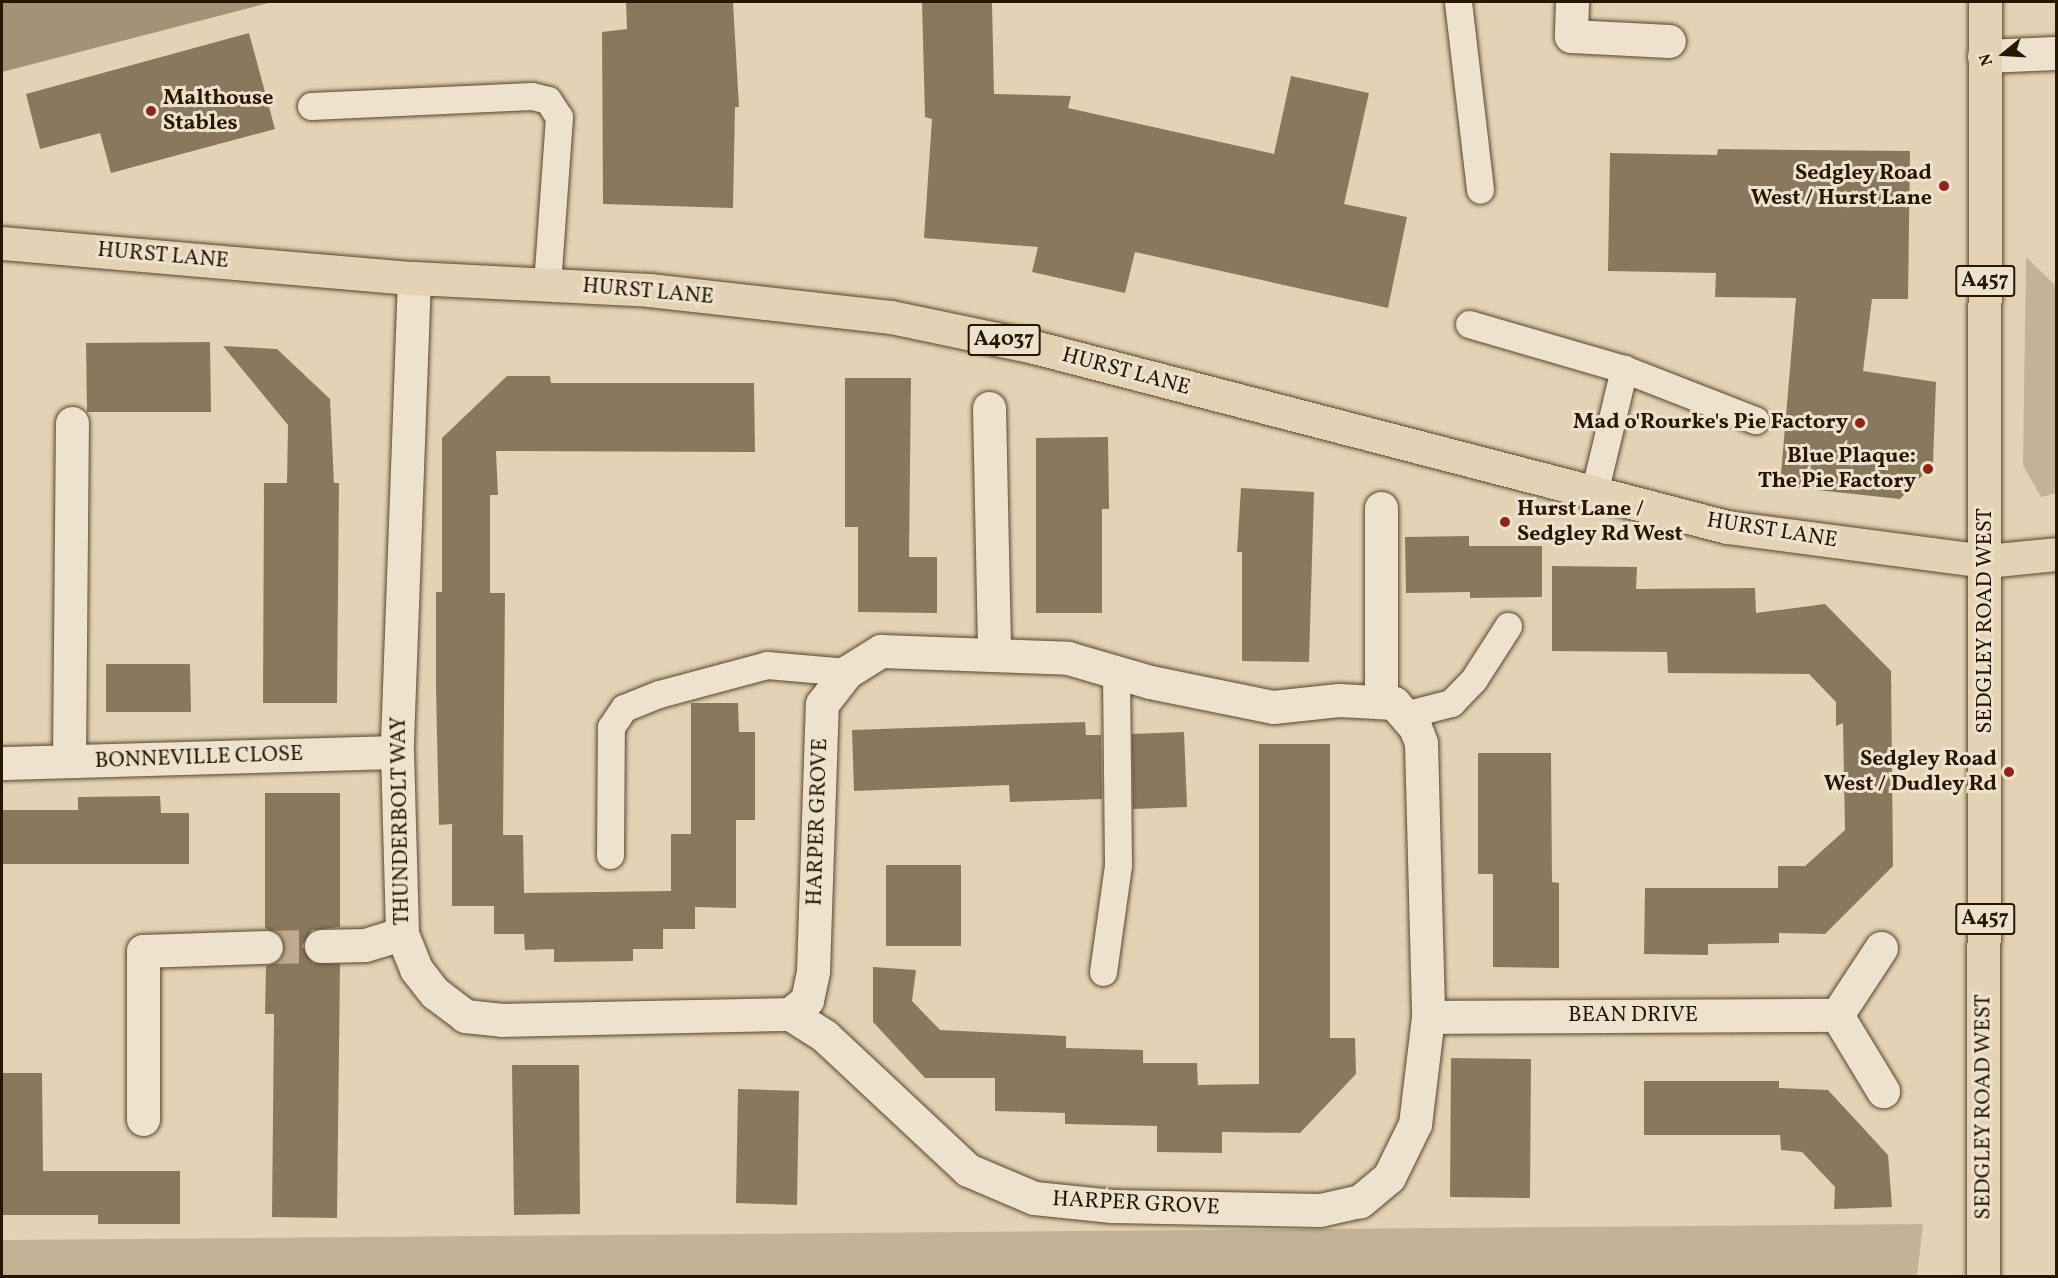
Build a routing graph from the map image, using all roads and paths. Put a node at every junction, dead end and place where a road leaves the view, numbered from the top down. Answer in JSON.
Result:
{"nodes":[{"id":1,"x":1458,"y":2,"type":"edge"},
{"id":2,"x":1572,"y":2,"type":"edge"},
{"id":3,"x":1984,"y":2,"type":"edge"},
{"id":4,"x":1669,"y":42,"type":"dead end"},
{"id":5,"x":2056,"y":53,"type":"edge"},
{"id":6,"x":1984,"y":56,"type":"junction"},
{"id":7,"x":311,"y":106,"type":"dead end"},
{"id":8,"x":1480,"y":190,"type":"dead end"},
{"id":9,"x":2,"y":243,"type":"edge"},
{"id":10,"x":414,"y":278,"type":"junction"},
{"id":11,"x":547,"y":284,"type":"junction"},
{"id":12,"x":1470,"y":324,"type":"dead end"},
{"id":13,"x":1624,"y":369,"type":"junction"},
{"id":14,"x":989,"y":408,"type":"dead end"},
{"id":15,"x":1755,"y":420,"type":"dead end"},
{"id":16,"x":72,"y":423,"type":"dead end"},
{"id":17,"x":1594,"y":493,"type":"junction"},
{"id":18,"x":1381,"y":508,"type":"dead end"},
{"id":19,"x":2056,"y":554,"type":"edge"},
{"id":20,"x":1986,"y":561,"type":"junction"},
{"id":21,"x":1508,"y":626,"type":"dead end"},
{"id":22,"x":994,"y":654,"type":"junction"},
{"id":23,"x":1116,"y":670,"type":"junction"},
{"id":24,"x":847,"y":672,"type":"junction"},
{"id":25,"x":1393,"y":708,"type":"junction"},
{"id":26,"x":397,"y":752,"type":"junction"},
{"id":27,"x":69,"y":761,"type":"junction"},
{"id":28,"x":2,"y":763,"type":"edge"},
{"id":29,"x":610,"y":855,"type":"dead end"},
{"id":30,"x":402,"y":934,"type":"junction"},
{"id":31,"x":321,"y":946,"type":"tunnel mouth"},
{"id":32,"x":266,"y":947,"type":"tunnel mouth"},
{"id":33,"x":1881,"y":948,"type":"dead end"},
{"id":34,"x":1103,"y":972,"type":"dead end"},
{"id":35,"x":790,"y":1014,"type":"junction"},
{"id":36,"x":1838,"y":1016,"type":"junction"},
{"id":37,"x":1428,"y":1017,"type":"junction"},
{"id":38,"x":1883,"y":1091,"type":"dead end"},
{"id":39,"x":143,"y":1119,"type":"dead end"},
{"id":40,"x":1983,"y":1276,"type":"edge"}],
"edges":[{"from":1,"to":8,"type":"lane"},
{"from":2,"to":4,"type":"street"},
{"from":3,"to":6,"type":"main road","name":"SEDGLEY ROAD WEST","number":"A457"},
{"from":5,"to":6,"type":"street"},
{"from":6,"to":20,"type":"main road","name":"SEDGLEY ROAD WEST","number":"A457"},
{"from":7,"to":11,"type":"lane"},
{"from":9,"to":10,"type":"main road","name":"HURST LANE","number":"A4037"},
{"from":10,"to":11,"type":"main road","name":"HURST LANE","number":"A4037"},
{"from":10,"to":26,"type":"street","name":"THUNDERBOLT WAY"},
{"from":11,"to":17,"type":"main road","name":"HURST LANE","number":"A4037"},
{"from":12,"to":13,"type":"lane"},
{"from":13,"to":15,"type":"lane"},
{"from":13,"to":17,"type":"lane"},
{"from":14,"to":22,"type":"street"},
{"from":16,"to":27,"type":"street"},
{"from":17,"to":20,"type":"main road","name":"HURST LANE","number":"A4037"},
{"from":18,"to":25,"type":"street"},
{"from":19,"to":20,"type":"main road","number":"A4037"},
{"from":20,"to":40,"type":"main road","name":"SEDGLEY ROAD WEST","number":"A457"},
{"from":21,"to":25,"type":"lane"},
{"from":22,"to":23,"type":"street","name":"HARPER GROVE"},
{"from":22,"to":24,"type":"street","name":"HARPER GROVE"},
{"from":23,"to":25,"type":"street","name":"HARPER GROVE"},
{"from":23,"to":34,"type":"lane"},
{"from":24,"to":29,"type":"lane"},
{"from":24,"to":35,"type":"street","name":"HARPER GROVE"},
{"from":25,"to":37,"type":"street","name":"HARPER GROVE"},
{"from":26,"to":27,"type":"street","name":"BONNEVILLE CLOSE"},
{"from":26,"to":30,"type":"street","name":"THUNDERBOLT WAY"},
{"from":27,"to":28,"type":"street","name":"BONNEVILLE CLOSE"},
{"from":30,"to":31,"type":"street"},
{"from":30,"to":35,"type":"street","name":"THUNDERBOLT WAY"},
{"from":32,"to":39,"type":"street"},
{"from":33,"to":36,"type":"street"},
{"from":35,"to":37,"type":"street","name":"HARPER GROVE"},
{"from":36,"to":37,"type":"street","name":"BEAN DRIVE"},
{"from":36,"to":38,"type":"street"}]}
